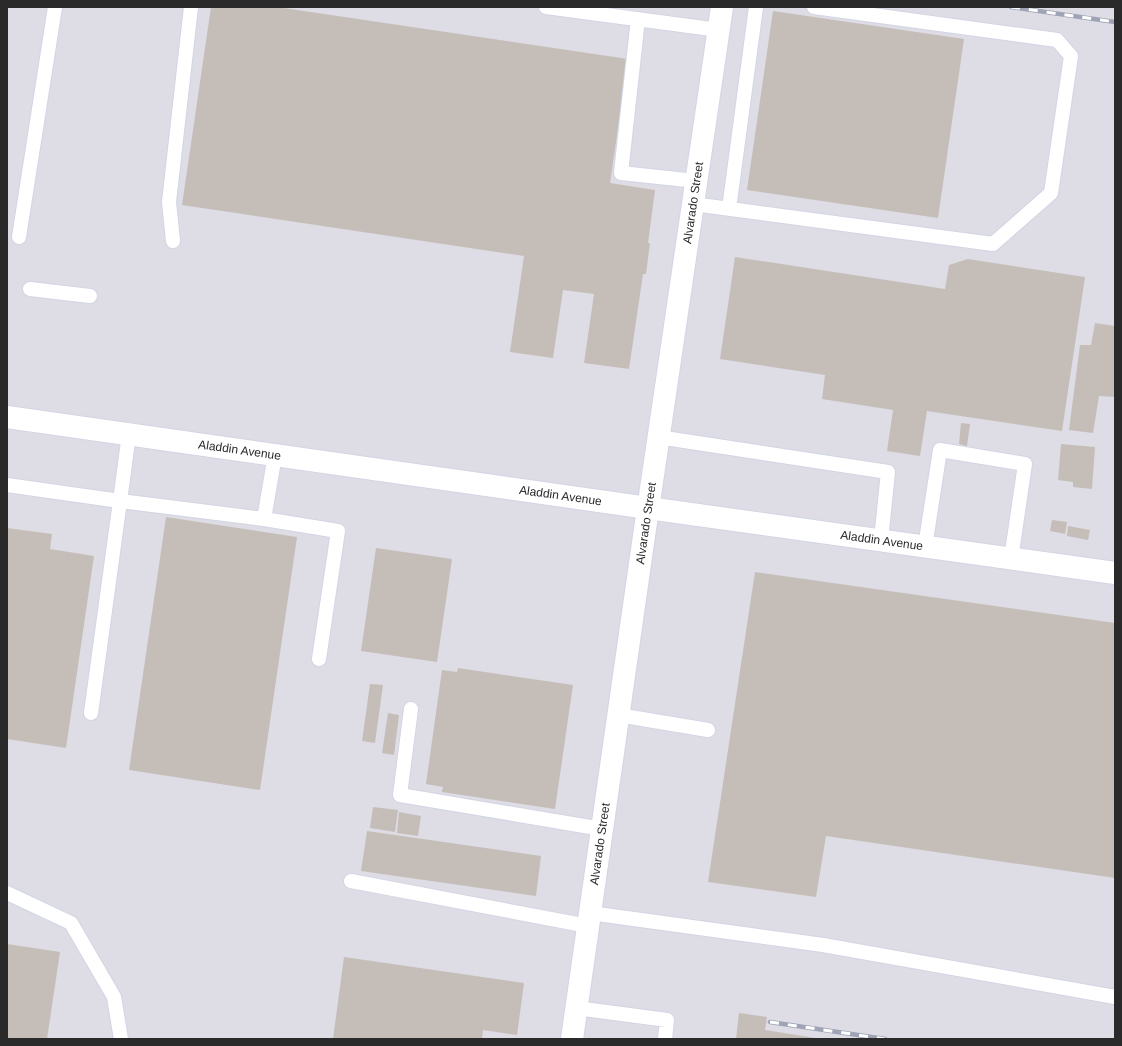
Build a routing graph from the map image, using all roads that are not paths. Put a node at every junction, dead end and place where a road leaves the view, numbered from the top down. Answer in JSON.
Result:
{"nodes":[{"id":1,"x":55,"y":7,"type":"edge"},
{"id":2,"x":191,"y":7,"type":"edge"},
{"id":3,"x":546,"y":7,"type":"edge"},
{"id":4,"x":722,"y":7,"type":"edge"},
{"id":5,"x":756,"y":7,"type":"edge"},
{"id":6,"x":814,"y":7,"type":"edge"},
{"id":7,"x":638,"y":19,"type":"junction"},
{"id":8,"x":718,"y":30,"type":"junction"},
{"id":9,"x":696,"y":181,"type":"junction"},
{"id":10,"x":693,"y":204,"type":"junction"},
{"id":11,"x":729,"y":209,"type":"junction"},
{"id":12,"x":19,"y":237,"type":"dead end"},
{"id":13,"x":173,"y":241,"type":"dead end"},
{"id":14,"x":30,"y":289,"type":"dead end"},
{"id":15,"x":90,"y":296,"type":"dead end"},
{"id":16,"x":7,"y":417,"type":"edge"},
{"id":17,"x":128,"y":434,"type":"junction"},
{"id":18,"x":658,"y":437,"type":"junction"},
{"id":19,"x":275,"y":455,"type":"junction"},
{"id":20,"x":7,"y":484,"type":"edge"},
{"id":21,"x":120,"y":501,"type":"junction"},
{"id":22,"x":648,"y":508,"type":"junction"},
{"id":23,"x":264,"y":520,"type":"junction"},
{"id":24,"x":881,"y":540,"type":"junction"},
{"id":25,"x":925,"y":547,"type":"junction"},
{"id":26,"x":1011,"y":559,"type":"junction"},
{"id":27,"x":1115,"y":573,"type":"edge"},
{"id":28,"x":319,"y":659,"type":"dead end"},
{"id":29,"x":411,"y":709,"type":"dead end"},
{"id":30,"x":91,"y":713,"type":"dead end"},
{"id":31,"x":618,"y":715,"type":"junction"},
{"id":32,"x":708,"y":730,"type":"dead end"},
{"id":33,"x":602,"y":829,"type":"junction"},
{"id":34,"x":351,"y":881,"type":"dead end"},
{"id":35,"x":7,"y":894,"type":"edge"},
{"id":36,"x":589,"y":920,"type":"junction"},
{"id":37,"x":1115,"y":997,"type":"edge"},
{"id":38,"x":576,"y":1008,"type":"junction"},
{"id":39,"x":121,"y":1039,"type":"edge"},
{"id":40,"x":572,"y":1039,"type":"edge"},
{"id":41,"x":665,"y":1039,"type":"edge"}],
"edges":[{"from":1,"to":12,"type":"lane"},
{"from":2,"to":13,"type":"lane"},
{"from":3,"to":7,"type":"lane"},
{"from":4,"to":8,"type":"street","name":"Alvarado Street"},
{"from":5,"to":11,"type":"lane"},
{"from":6,"to":11,"type":"lane"},
{"from":7,"to":8,"type":"lane"},
{"from":7,"to":9,"type":"lane"},
{"from":8,"to":9,"type":"street","name":"Alvarado Street"},
{"from":9,"to":10,"type":"street","name":"Alvarado Street"},
{"from":10,"to":11,"type":"lane"},
{"from":10,"to":18,"type":"street","name":"Alvarado Street"},
{"from":14,"to":15,"type":"lane"},
{"from":16,"to":17,"type":"street","name":"Aladdin Avenue"},
{"from":17,"to":19,"type":"street","name":"Aladdin Avenue"},
{"from":17,"to":21,"type":"lane"},
{"from":18,"to":22,"type":"street","name":"Alvarado Street"},
{"from":18,"to":24,"type":"lane"},
{"from":19,"to":22,"type":"street","name":"Aladdin Avenue"},
{"from":19,"to":23,"type":"lane"},
{"from":20,"to":21,"type":"lane"},
{"from":21,"to":23,"type":"lane"},
{"from":21,"to":30,"type":"lane"},
{"from":22,"to":24,"type":"street","name":"Aladdin Avenue"},
{"from":22,"to":31,"type":"street","name":"Alvarado Street"},
{"from":23,"to":28,"type":"lane"},
{"from":24,"to":25,"type":"street","name":"Aladdin Avenue"},
{"from":25,"to":26,"type":"street","name":"Aladdin Avenue"},
{"from":25,"to":26,"type":"lane"},
{"from":26,"to":27,"type":"street","name":"Aladdin Avenue"},
{"from":29,"to":33,"type":"lane"},
{"from":31,"to":32,"type":"lane"},
{"from":31,"to":33,"type":"street","name":"Alvarado Street"},
{"from":33,"to":36,"type":"street","name":"Alvarado Street"},
{"from":34,"to":36,"type":"lane"},
{"from":35,"to":39,"type":"lane"},
{"from":36,"to":37,"type":"lane"},
{"from":36,"to":38,"type":"street","name":"Alvarado Street"},
{"from":38,"to":40,"type":"street","name":"Alvarado Street"},
{"from":38,"to":41,"type":"lane"}]}
